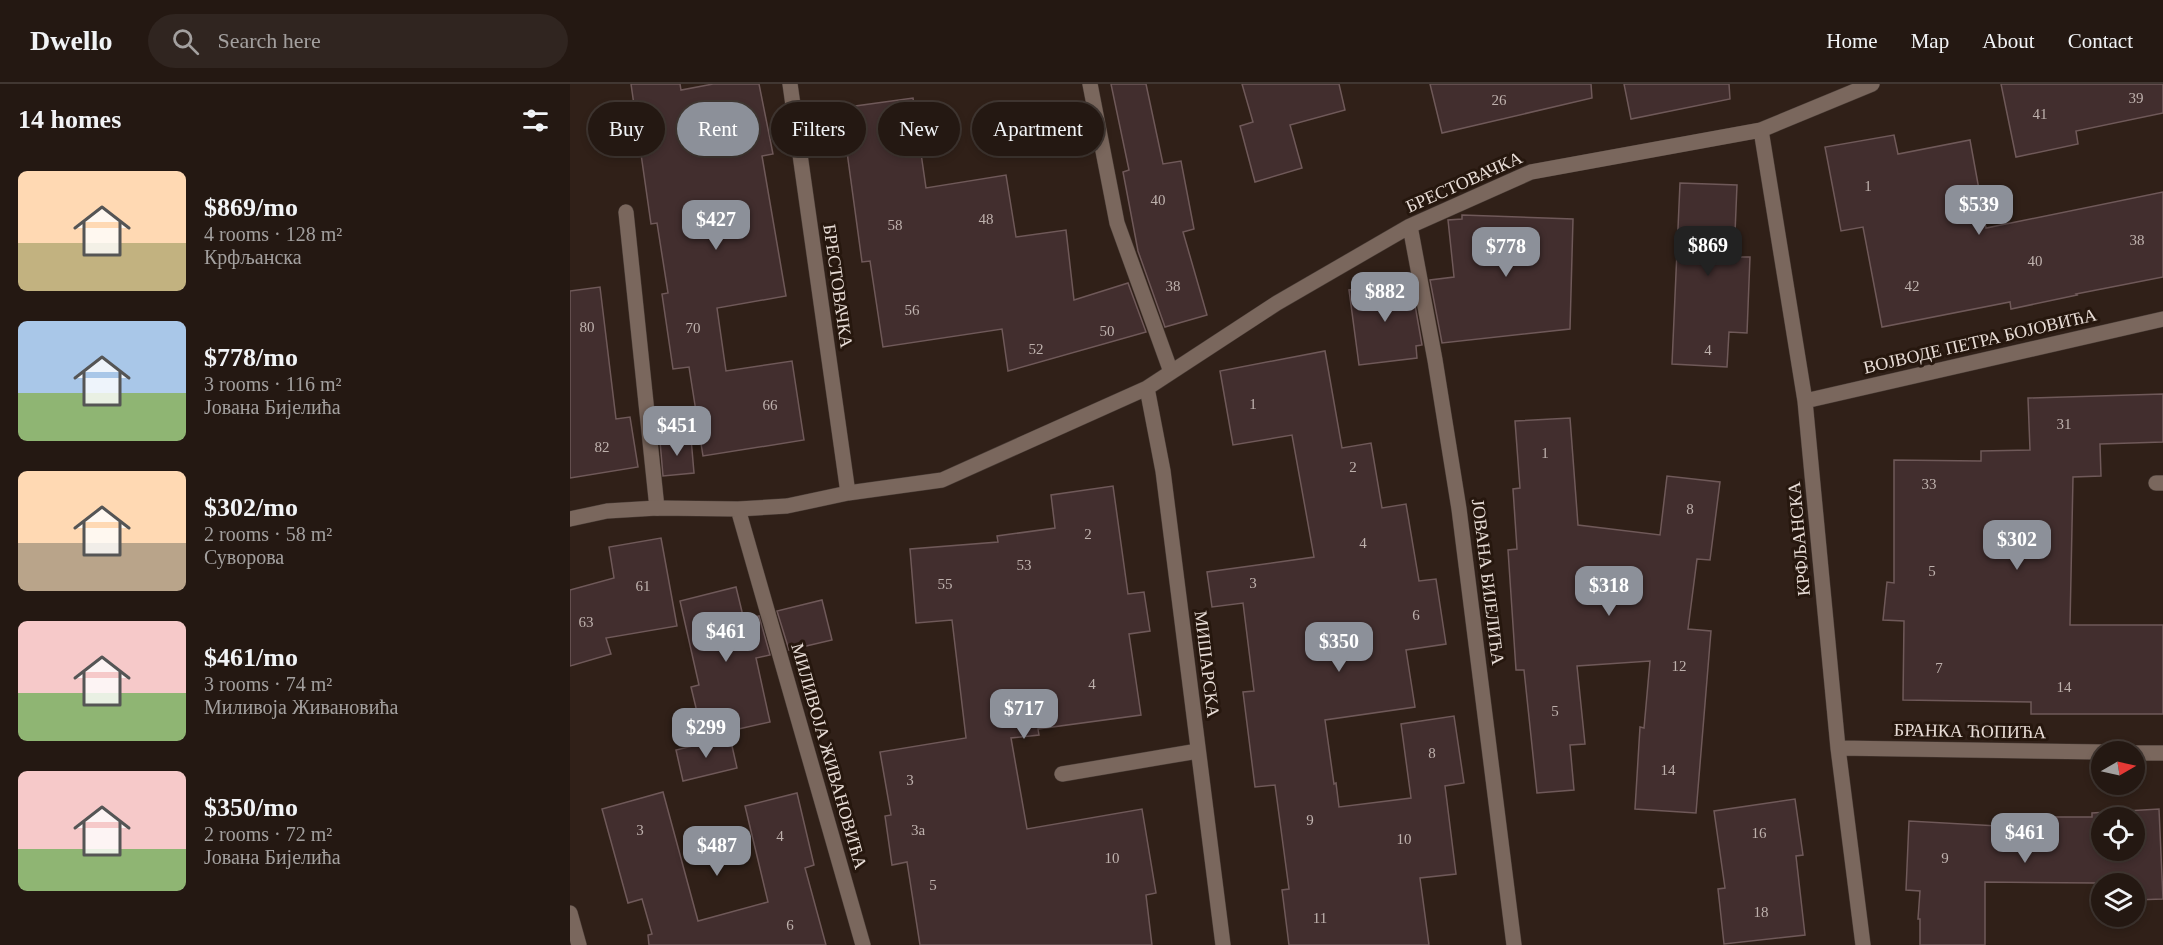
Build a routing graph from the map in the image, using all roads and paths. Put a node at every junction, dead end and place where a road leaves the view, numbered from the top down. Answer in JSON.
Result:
{"nodes":[{"id":1,"x":790,"y":84,"type":"edge"},
{"id":2,"x":1089,"y":84,"type":"edge"},
{"id":3,"x":1872,"y":84,"type":"edge"},
{"id":4,"x":1761,"y":130,"type":"junction"},
{"id":5,"x":626,"y":212,"type":"dead end"},
{"id":6,"x":1410,"y":226,"type":"junction"},
{"id":7,"x":2163,"y":319,"type":"edge"},
{"id":8,"x":1171,"y":372,"type":"junction"},
{"id":9,"x":1147,"y":388,"type":"junction"},
{"id":10,"x":1805,"y":401,"type":"junction"},
{"id":11,"x":848,"y":493,"type":"junction"},
{"id":12,"x":657,"y":508,"type":"junction"},
{"id":13,"x":738,"y":509,"type":"junction"},
{"id":14,"x":570,"y":519,"type":"edge"},
{"id":15,"x":1838,"y":748,"type":"junction"},
{"id":16,"x":1198,"y":751,"type":"junction"},
{"id":17,"x":2091,"y":752,"type":"edge"},
{"id":18,"x":2145,"y":753,"type":"edge"},
{"id":19,"x":2163,"y":753,"type":"edge"},
{"id":20,"x":1062,"y":774,"type":"dead end"},
{"id":21,"x":570,"y":913,"type":"edge"},
{"id":22,"x":579,"y":945,"type":"edge"},
{"id":23,"x":863,"y":945,"type":"edge"},
{"id":24,"x":1223,"y":945,"type":"edge"},
{"id":25,"x":1514,"y":945,"type":"edge"},
{"id":26,"x":1863,"y":945,"type":"edge"}],
"edges":[{"from":1,"to":11,"type":"street","name":"БРЕСТОВАЧКА"},
{"from":2,"to":8,"type":"street"},
{"from":3,"to":4,"type":"street","name":"БРЕСТОВАЧКА"},
{"from":4,"to":6,"type":"street","name":"БРЕСТОВАЧКА"},
{"from":4,"to":10,"type":"street","name":"КРФЉАНСКА"},
{"from":5,"to":12,"type":"street"},
{"from":6,"to":8,"type":"street","name":"БРЕСТОВАЧКА"},
{"from":6,"to":25,"type":"street","name":"ЈОВАНА БИЈЕЛИЋА"},
{"from":7,"to":10,"type":"street","name":"ВОЈВОДЕ ПЕТРА БОЈОВИЋА"},
{"from":8,"to":9,"type":"street","name":"БРЕСТОВАЧКА"},
{"from":9,"to":11,"type":"street","name":"БРЕСТОВАЧКА"},
{"from":9,"to":16,"type":"street","name":"МИШАРСКА"},
{"from":10,"to":15,"type":"street","name":"КРФЉАНСКА"},
{"from":11,"to":13,"type":"street","name":"БРЕСТОВАЧКА"},
{"from":12,"to":13,"type":"street","name":"БРЕСТОВАЧКА"},
{"from":12,"to":14,"type":"street","name":"БРЕСТОВАЧКА"},
{"from":13,"to":23,"type":"street","name":"МИЛИВОЈА ЖИВАНОВИЋА"},
{"from":15,"to":17,"type":"street","name":"БРАНКА ЋОПИЋА"},
{"from":15,"to":26,"type":"street","name":"КРФЉАНСКА"},
{"from":16,"to":20,"type":"street"},
{"from":16,"to":24,"type":"street","name":"МИШАРСКА"},
{"from":18,"to":19,"type":"street"},
{"from":21,"to":22,"type":"street"}]}
